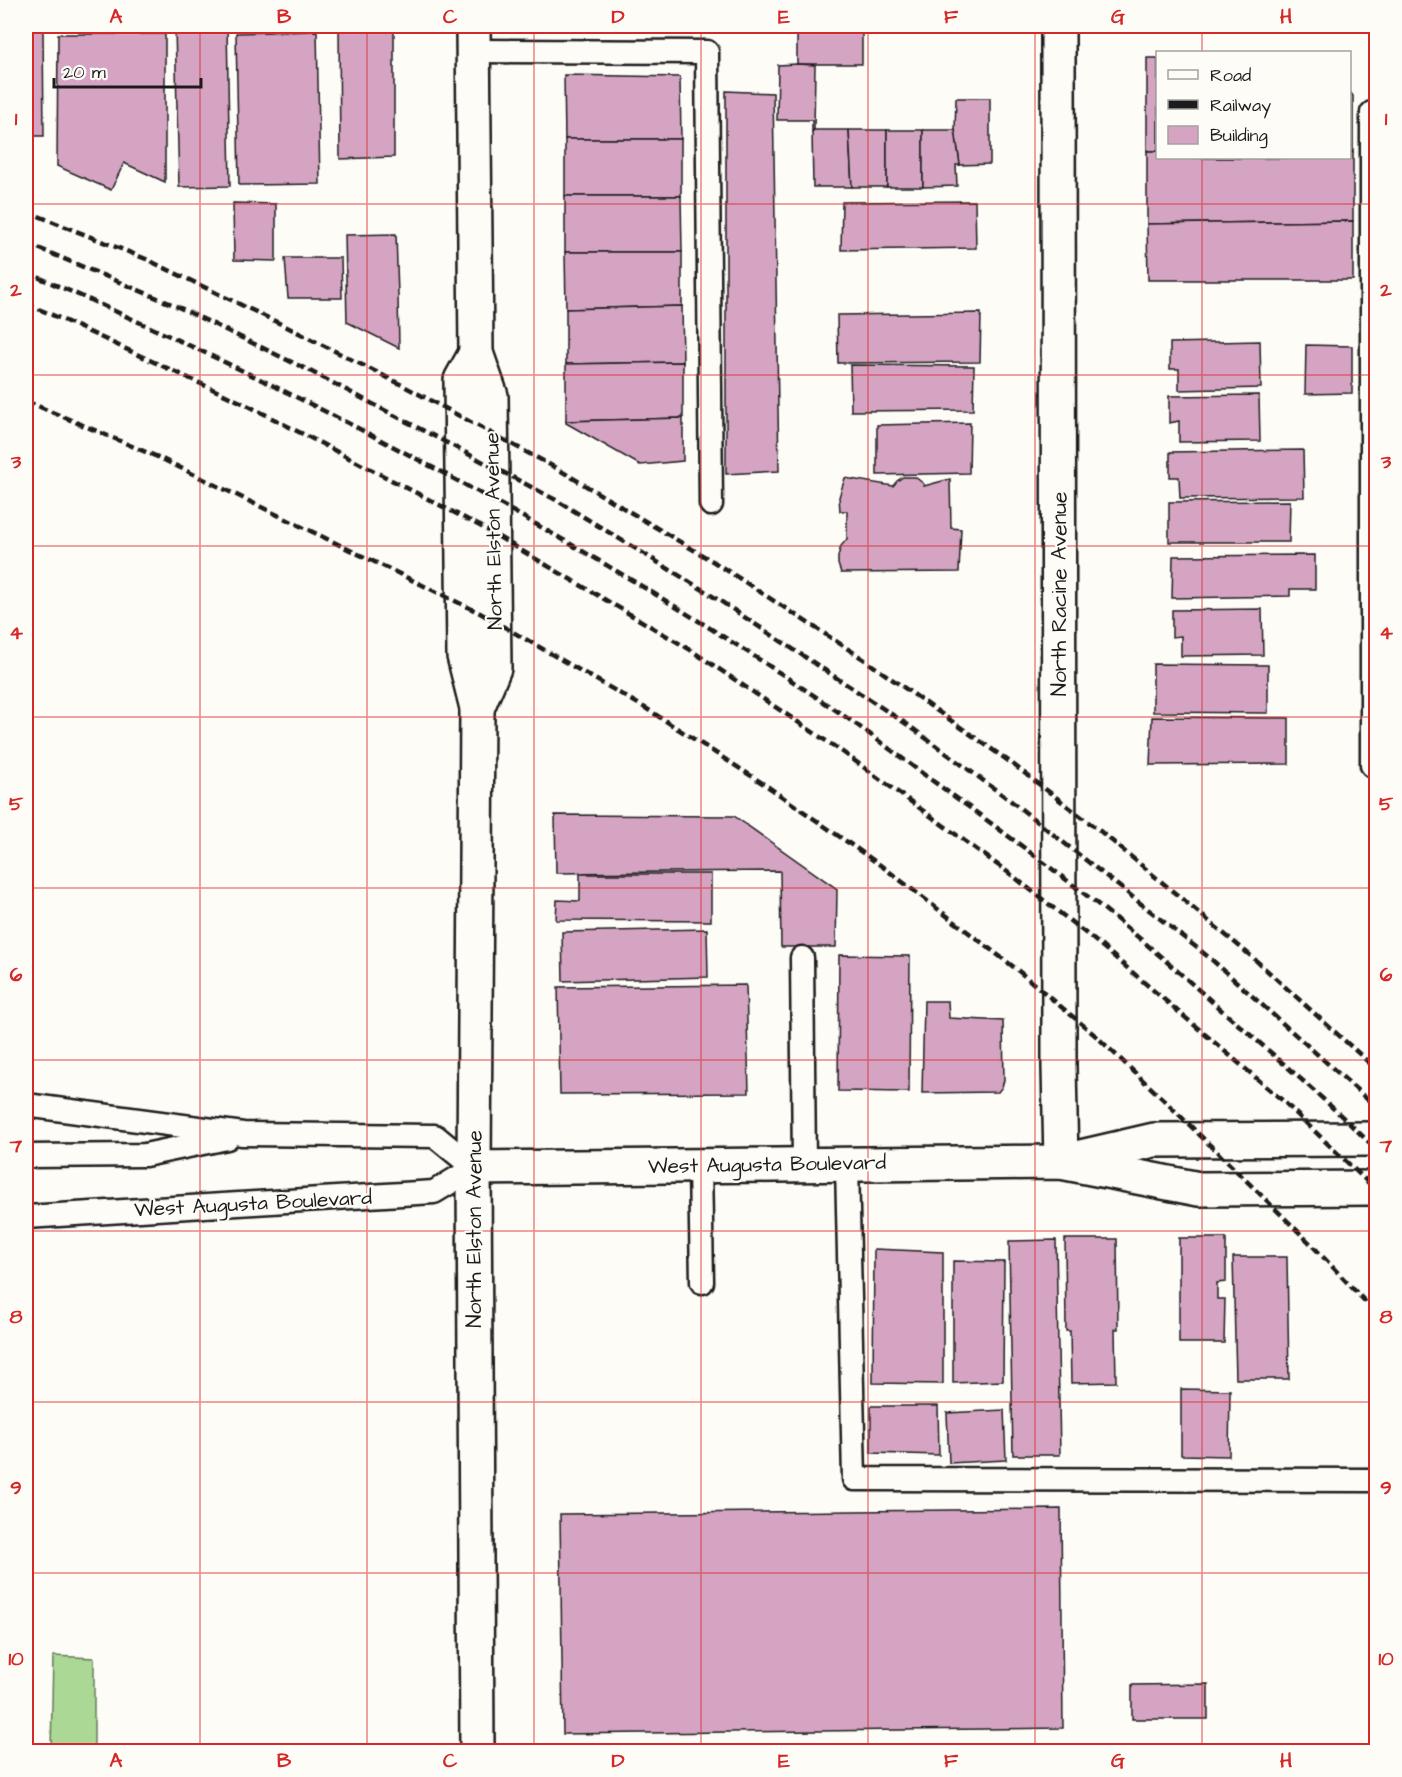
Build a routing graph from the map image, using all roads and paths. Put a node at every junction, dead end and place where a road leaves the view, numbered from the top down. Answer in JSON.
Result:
{"nodes":[{"id":1,"x":1059,"y":26,"type":"edge"},
{"id":2,"x":473,"y":38,"type":"edge"},
{"id":3,"x":1377,"y":113,"type":"edge"},
{"id":4,"x":711,"y":504,"type":"dead end"},
{"id":5,"x":1372,"y":765,"type":"dead end"},
{"id":6,"x":802,"y":958,"type":"dead end"},
{"id":7,"x":26,"y":1105,"type":"edge"},
{"id":8,"x":243,"y":1134,"type":"junction"},
{"id":9,"x":1377,"y":1138,"type":"edge"},
{"id":10,"x":26,"y":1156,"type":"edge"},
{"id":11,"x":1061,"y":1162,"type":"junction"},
{"id":12,"x":804,"y":1164,"type":"junction"},
{"id":13,"x":847,"y":1164,"type":"junction"},
{"id":14,"x":700,"y":1165,"type":"junction"},
{"id":15,"x":474,"y":1168,"type":"junction"},
{"id":16,"x":1377,"y":1188,"type":"edge"},
{"id":17,"x":26,"y":1217,"type":"edge"},
{"id":18,"x":702,"y":1282,"type":"dead end"},
{"id":19,"x":1377,"y":1480,"type":"edge"},
{"id":20,"x":477,"y":1752,"type":"edge"}],
"edges":[{"from":1,"to":11,"type":"street","name":"North Racine Avenue"},
{"from":2,"to":4,"type":"lane"},
{"from":2,"to":15,"type":"street","name":"North Elston Avenue"},
{"from":3,"to":5,"type":"lane"},
{"from":6,"to":12,"type":"lane"},
{"from":7,"to":8,"type":"lane"},
{"from":8,"to":10,"type":"lane"},
{"from":8,"to":15,"type":"lane"},
{"from":9,"to":11,"type":"street","name":"West Augusta Boulevard"},
{"from":11,"to":13,"type":"street","name":"West Augusta Boulevard"},
{"from":11,"to":16,"type":"street","name":"West Augusta Boulevard"},
{"from":12,"to":13,"type":"street","name":"West Augusta Boulevard"},
{"from":12,"to":14,"type":"street","name":"West Augusta Boulevard"},
{"from":13,"to":19,"type":"lane"},
{"from":14,"to":15,"type":"street","name":"West Augusta Boulevard"},
{"from":14,"to":18,"type":"lane"},
{"from":15,"to":17,"type":"lane","name":"West Augusta Boulevard"},
{"from":15,"to":20,"type":"street","name":"North Elston Avenue"}]}
